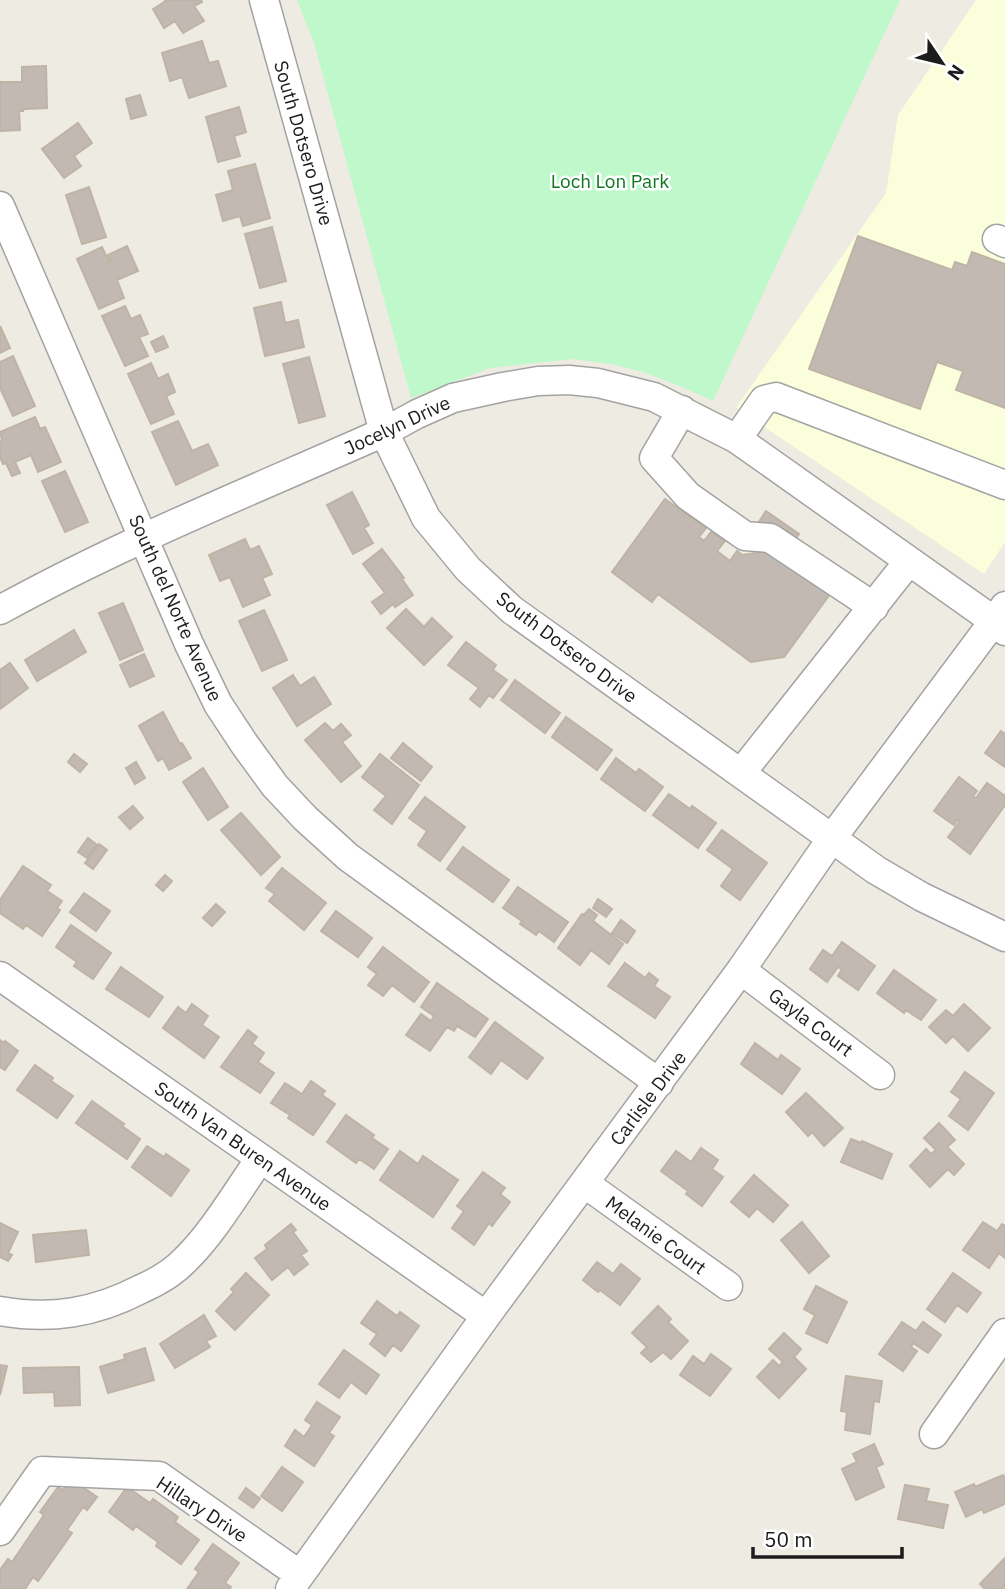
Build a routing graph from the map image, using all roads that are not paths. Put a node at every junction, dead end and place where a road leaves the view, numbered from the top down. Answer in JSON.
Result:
{"nodes":[{"id":1,"x":264,"y":0,"type":"edge"},
{"id":2,"x":0,"y":206,"type":"edge"},
{"id":3,"x":682,"y":410,"type":"junction"},
{"id":4,"x":384,"y":432,"type":"junction"},
{"id":5,"x":737,"y":439,"type":"junction"},
{"id":6,"x":1005,"y":485,"type":"edge"},
{"id":7,"x":144,"y":538,"type":"junction"},
{"id":8,"x":909,"y":561,"type":"junction"},
{"id":9,"x":874,"y":607,"type":"junction"},
{"id":10,"x":0,"y":610,"type":"edge"},
{"id":11,"x":1001,"y":619,"type":"edge"},
{"id":12,"x":741,"y":773,"type":"junction"},
{"id":13,"x":832,"y":838,"type":"junction"},
{"id":14,"x":1005,"y":937,"type":"edge"},
{"id":15,"x":741,"y":970,"type":"junction"},
{"id":16,"x":0,"y":976,"type":"edge"},
{"id":17,"x":880,"y":1075,"type":"dead end"},
{"id":18,"x":659,"y":1083,"type":"junction"},
{"id":19,"x":260,"y":1159,"type":"junction"},
{"id":20,"x":584,"y":1184,"type":"junction"},
{"id":21,"x":728,"y":1286,"type":"dead end"},
{"id":22,"x":0,"y":1311,"type":"edge"},
{"id":23,"x":486,"y":1316,"type":"junction"},
{"id":24,"x":1005,"y":1333,"type":"edge"},
{"id":25,"x":934,"y":1434,"type":"dead end"},
{"id":26,"x":0,"y":1531,"type":"edge"},
{"id":27,"x":295,"y":1582,"type":"edge"}],
"edges":[{"from":1,"to":4,"type":"street","name":"South Dotsero Drive"},
{"from":2,"to":7,"type":"street","name":"South del Norte Avenue"},
{"from":3,"to":4,"type":"street","name":"Jocelyn Drive"},
{"from":3,"to":5,"type":"street","name":"Jocelyn Drive"},
{"from":3,"to":9,"type":"street"},
{"from":4,"to":7,"type":"street","name":"Jocelyn Drive"},
{"from":4,"to":12,"type":"street","name":"South Dotsero Drive"},
{"from":5,"to":6,"type":"street"},
{"from":5,"to":8,"type":"street","name":"Jocelyn Drive"},
{"from":7,"to":10,"type":"street","name":"Jocelyn Drive"},
{"from":7,"to":18,"type":"street","name":"South del Norte Avenue"},
{"from":8,"to":9,"type":"street"},
{"from":8,"to":11,"type":"street","name":"Jocelyn Drive"},
{"from":9,"to":12,"type":"street"},
{"from":11,"to":13,"type":"street","name":"Carlisle Drive"},
{"from":12,"to":13,"type":"street","name":"South Dotsero Drive"},
{"from":13,"to":14,"type":"street","name":"South Dotsero Drive"},
{"from":13,"to":15,"type":"street","name":"Carlisle Drive"},
{"from":15,"to":17,"type":"street","name":"Gayla Court"},
{"from":15,"to":18,"type":"street","name":"Carlisle Drive"},
{"from":16,"to":19,"type":"street","name":"South Van Buren Avenue"},
{"from":18,"to":20,"type":"street","name":"Carlisle Drive"},
{"from":19,"to":22,"type":"street"},
{"from":19,"to":23,"type":"street","name":"South Van Buren Avenue"},
{"from":20,"to":21,"type":"street","name":"Melanie Court"},
{"from":20,"to":23,"type":"street","name":"Carlisle Drive"},
{"from":23,"to":27,"type":"street","name":"Carlisle Drive"},
{"from":24,"to":25,"type":"street"},
{"from":26,"to":27,"type":"street","name":"Hillary Drive"}]}
